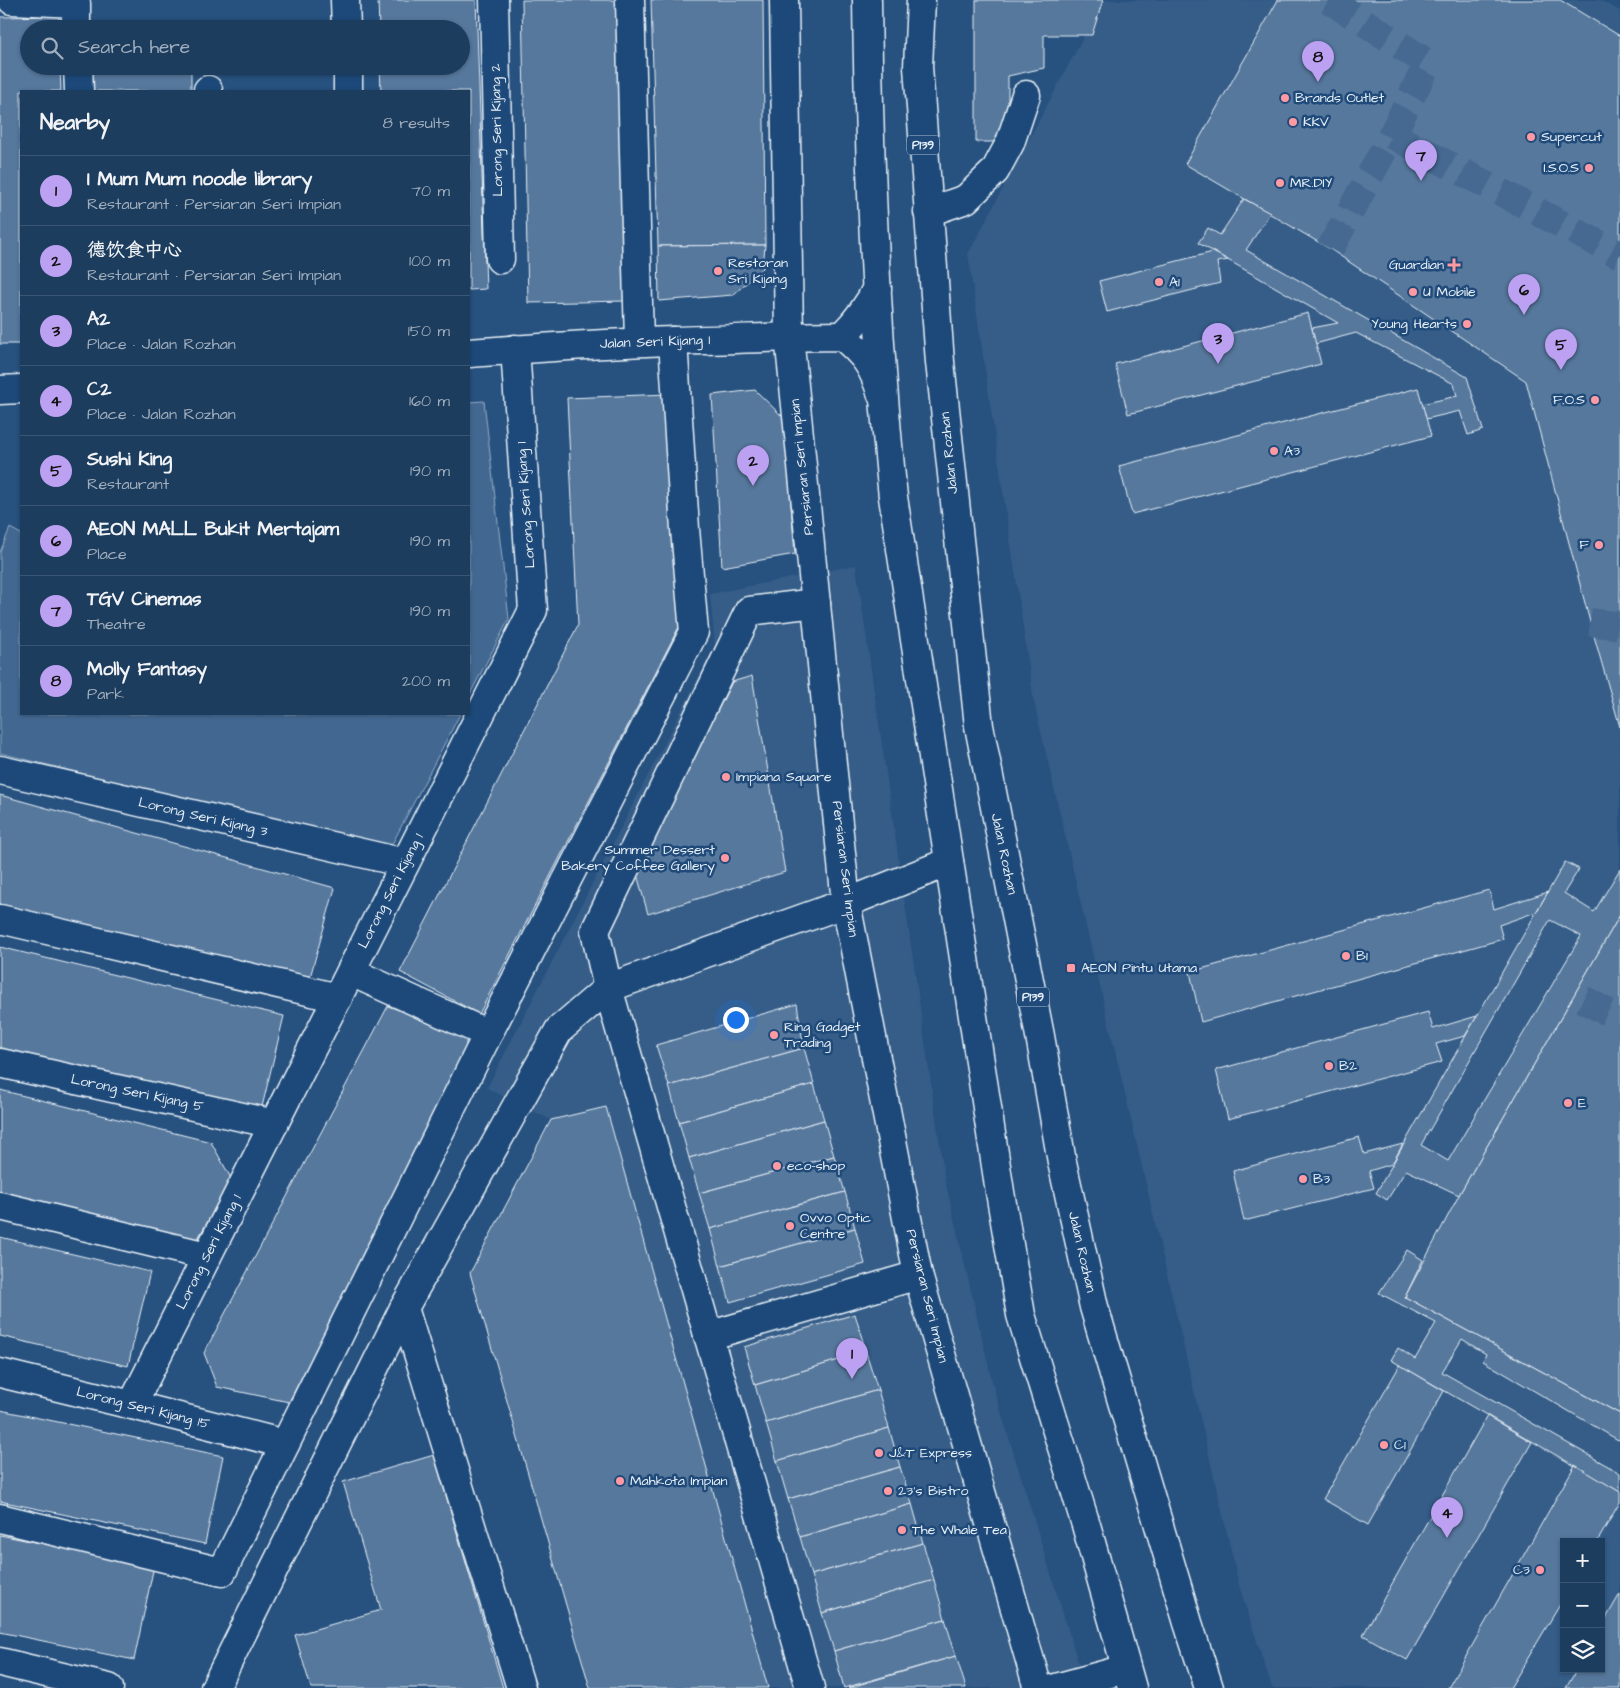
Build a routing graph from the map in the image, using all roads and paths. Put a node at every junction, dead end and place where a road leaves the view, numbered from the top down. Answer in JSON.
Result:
{"nodes":[{"id":1,"x":12,"y":0,"type":"edge"},
{"id":2,"x":345,"y":0,"type":"edge"},
{"id":3,"x":494,"y":0,"type":"edge"},
{"id":4,"x":630,"y":0,"type":"edge"},
{"id":5,"x":784,"y":0,"type":"edge"},
{"id":6,"x":867,"y":0,"type":"edge"},
{"id":7,"x":921,"y":0,"type":"edge"},
{"id":8,"x":76,"y":20,"type":"edge"},
{"id":9,"x":346,"y":20,"type":"edge"},
{"id":10,"x":78,"y":75,"type":"edge"},
{"id":11,"x":348,"y":75,"type":"edge"},
{"id":12,"x":79,"y":90,"type":"edge"},
{"id":13,"x":348,"y":90,"type":"edge"},
{"id":14,"x":1026,"y":95,"type":"dead end"},
{"id":15,"x":928,"y":212,"type":"junction"},
{"id":16,"x":500,"y":259,"type":"dead end"},
{"id":17,"x":877,"y":288,"type":"junction"},
{"id":18,"x":789,"y":336,"type":"junction"},
{"id":19,"x":842,"y":336,"type":"junction"},
{"id":20,"x":639,"y":341,"type":"junction"},
{"id":21,"x":673,"y":341,"type":"junction"},
{"id":22,"x":515,"y":349,"type":"junction"},
{"id":23,"x":470,"y":353,"type":"edge"},
{"id":24,"x":20,"y":389,"type":"edge"},
{"id":25,"x":0,"y":390,"type":"edge"},
{"id":26,"x":883,"y":399,"type":"junction"},
{"id":27,"x":816,"y":603,"type":"junction"},
{"id":28,"x":0,"y":770,"type":"edge"},
{"id":29,"x":949,"y":862,"type":"junction"},
{"id":30,"x":405,"y":863,"type":"junction"},
{"id":31,"x":846,"y":903,"type":"junction"},
{"id":32,"x":0,"y":919,"type":"edge"},
{"id":33,"x":350,"y":972,"type":"junction"},
{"id":34,"x":608,"y":988,"type":"junction"},
{"id":35,"x":338,"y":998,"type":"junction"},
{"id":36,"x":488,"y":1034,"type":"junction"},
{"id":37,"x":0,"y":1063,"type":"edge"},
{"id":38,"x":274,"y":1124,"type":"junction"},
{"id":39,"x":0,"y":1206,"type":"edge"},
{"id":40,"x":207,"y":1256,"type":"junction"},
{"id":41,"x":918,"y":1275,"type":"junction"},
{"id":42,"x":404,"y":1308,"type":"junction"},
{"id":43,"x":708,"y":1336,"type":"junction"},
{"id":44,"x":0,"y":1373,"type":"edge"},
{"id":45,"x":132,"y":1405,"type":"junction"},
{"id":46,"x":285,"y":1444,"type":"junction"},
{"id":47,"x":0,"y":1518,"type":"edge"},
{"id":48,"x":0,"y":1662,"type":"edge"},
{"id":49,"x":1129,"y":1678,"type":"edge"},
{"id":50,"x":109,"y":1688,"type":"edge"},
{"id":51,"x":215,"y":1688,"type":"edge"},
{"id":52,"x":521,"y":1688,"type":"edge"},
{"id":53,"x":810,"y":1688,"type":"edge"},
{"id":54,"x":1038,"y":1688,"type":"edge"},
{"id":55,"x":1056,"y":1688,"type":"edge"},
{"id":56,"x":1209,"y":1688,"type":"edge"}],
"edges":[{"from":1,"to":8,"type":"street"},
{"from":2,"to":9,"type":"street"},
{"from":3,"to":16,"type":"street","name":"Lorong Seri Kijang 2"},
{"from":4,"to":20,"type":"street"},
{"from":5,"to":18,"type":"street","name":"Persiaran Seri Impian"},
{"from":6,"to":17,"type":"street"},
{"from":7,"to":15,"type":"street","name":"Jalan Rozhan","number":"P139"},
{"from":10,"to":12,"type":"street"},
{"from":11,"to":13,"type":"street"},
{"from":14,"to":15,"type":"street"},
{"from":15,"to":56,"type":"street","name":"Jalan Rozhan","number":"P139"},
{"from":17,"to":19,"type":"street"},
{"from":17,"to":26,"type":"street"},
{"from":18,"to":19,"type":"street","name":"Jalan Seri Kijang 1"},
{"from":18,"to":21,"type":"street","name":"Jalan Seri Kijang 1"},
{"from":18,"to":27,"type":"street","name":"Persiaran Seri Impian"},
{"from":19,"to":26,"type":"street"},
{"from":20,"to":21,"type":"street","name":"Jalan Seri Kijang 1"},
{"from":20,"to":22,"type":"street","name":"Jalan Seri Kijang 1"},
{"from":21,"to":36,"type":"street"},
{"from":22,"to":23,"type":"street","name":"Jalan Seri Kijang 1"},
{"from":22,"to":30,"type":"street","name":"Lorong Seri Kijang 1"},
{"from":24,"to":25,"type":"street"},
{"from":26,"to":29,"type":"street"},
{"from":27,"to":31,"type":"street","name":"Persiaran Seri Impian"},
{"from":27,"to":34,"type":"street"},
{"from":28,"to":30,"type":"street","name":"Lorong Seri Kijang 3"},
{"from":29,"to":31,"type":"street"},
{"from":29,"to":49,"type":"street"},
{"from":30,"to":33,"type":"street","name":"Lorong Seri Kijang 1"},
{"from":31,"to":34,"type":"street"},
{"from":31,"to":41,"type":"street","name":"Persiaran Seri Impian"},
{"from":32,"to":35,"type":"street"},
{"from":33,"to":35,"type":"street","name":"Lorong Seri Kijang 1"},
{"from":33,"to":36,"type":"street"},
{"from":34,"to":42,"type":"street"},
{"from":34,"to":43,"type":"street"},
{"from":35,"to":38,"type":"street","name":"Lorong Seri Kijang 1"},
{"from":36,"to":46,"type":"street"},
{"from":37,"to":38,"type":"street","name":"Lorong Seri Kijang 5"},
{"from":38,"to":40,"type":"street","name":"Lorong Seri Kijang 1"},
{"from":39,"to":40,"type":"street"},
{"from":40,"to":45,"type":"street","name":"Lorong Seri Kijang 1"},
{"from":41,"to":43,"type":"street"},
{"from":41,"to":54,"type":"street","name":"Persiaran Seri Impian"},
{"from":42,"to":51,"type":"street"},
{"from":42,"to":52,"type":"street"},
{"from":43,"to":53,"type":"street"},
{"from":44,"to":45,"type":"street","name":"Lorong Seri Kijang 15"},
{"from":45,"to":46,"type":"street","name":"Lorong Seri Kijang 15"},
{"from":46,"to":47,"type":"street"},
{"from":48,"to":50,"type":"street"},
{"from":49,"to":55,"type":"street"}]}
